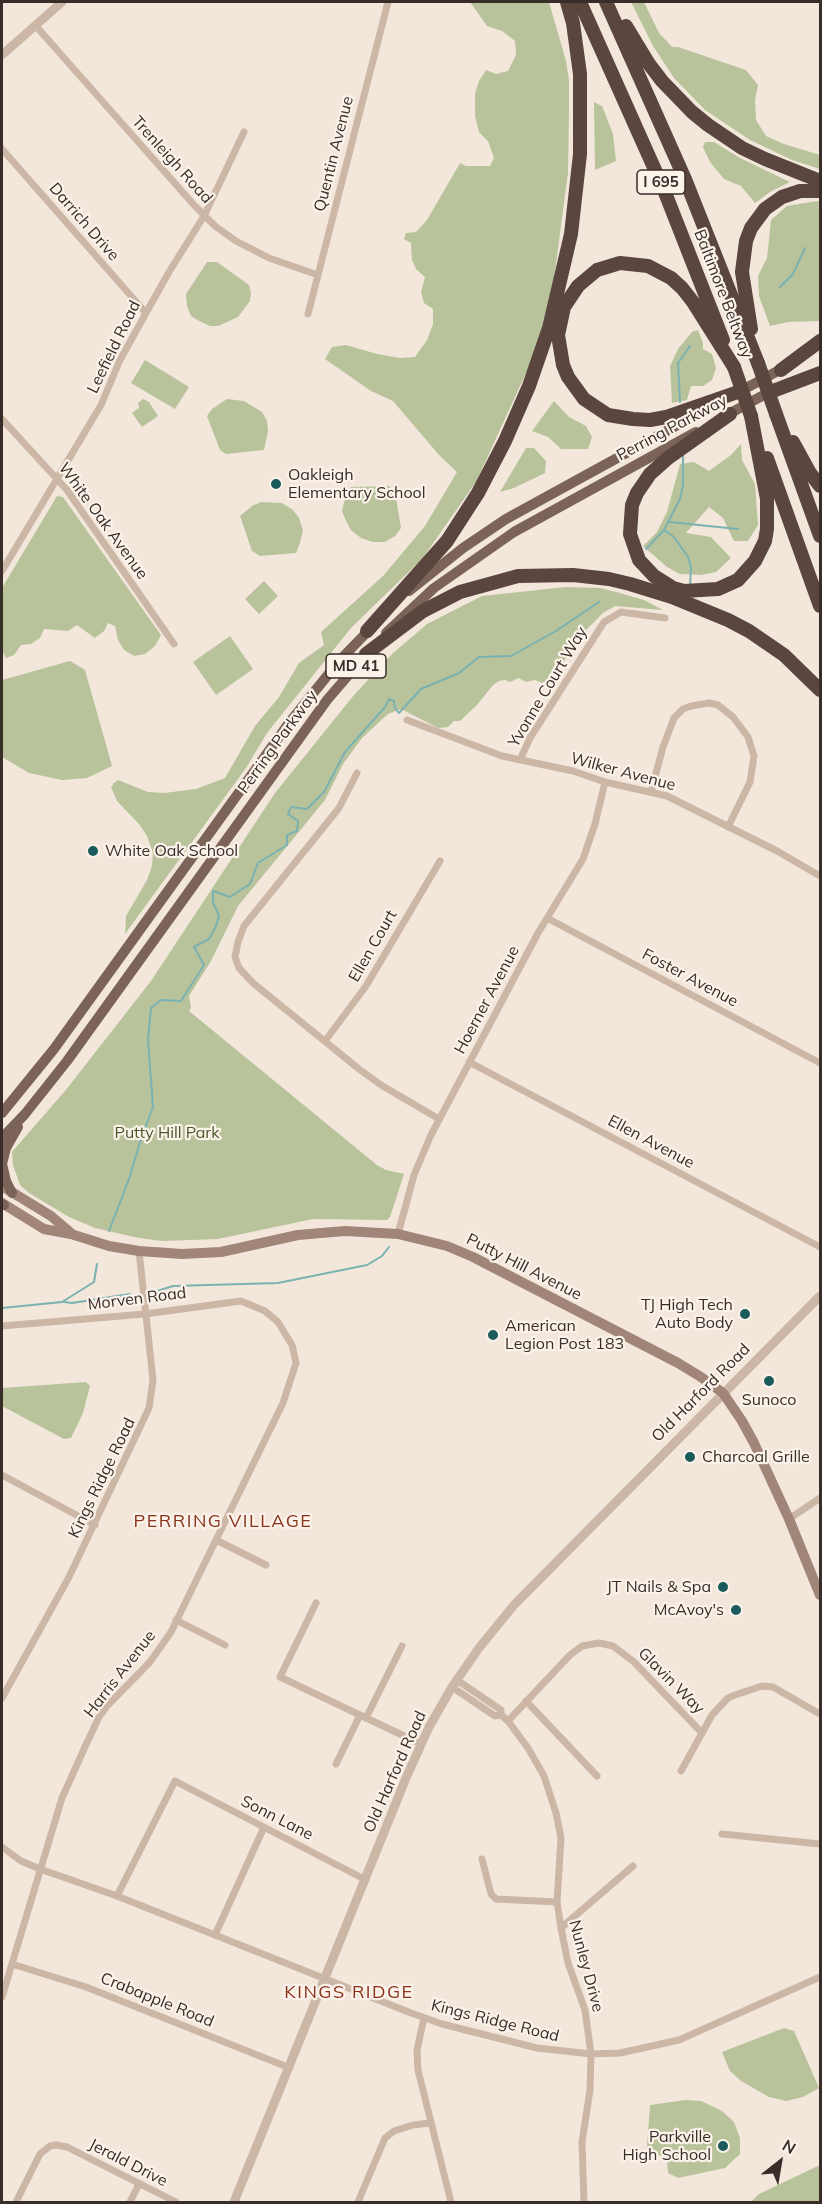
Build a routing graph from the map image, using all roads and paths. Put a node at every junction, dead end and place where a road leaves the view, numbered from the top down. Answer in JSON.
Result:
{"nodes":[{"id":1,"x":62,"y":2,"type":"edge"},
{"id":2,"x":388,"y":2,"type":"edge"},
{"id":3,"x":567,"y":2,"type":"edge"},
{"id":4,"x":580,"y":2,"type":"edge"},
{"id":5,"x":606,"y":2,"type":"edge"},
{"id":6,"x":612,"y":2,"type":"edge"},
{"id":7,"x":35,"y":25,"type":"junction"},
{"id":8,"x":2,"y":55,"type":"edge"},
{"id":9,"x":244,"y":132,"type":"dead end"},
{"id":10,"x":2,"y":149,"type":"edge"},
{"id":11,"x":820,"y":181,"type":"edge"},
{"id":12,"x":820,"y":191,"type":"edge"},
{"id":13,"x":204,"y":216,"type":"junction"},
{"id":14,"x":318,"y":275,"type":"junction"},
{"id":15,"x":146,"y":313,"type":"junction"},
{"id":16,"x":308,"y":314,"type":"dead end"},
{"id":17,"x":820,"y":341,"type":"edge"},
{"id":18,"x":820,"y":348,"type":"edge"},
{"id":19,"x":756,"y":357,"type":"junction"},
{"id":20,"x":820,"y":365,"type":"edge"},
{"id":21,"x":734,"y":367,"type":"junction"},
{"id":22,"x":781,"y":369,"type":"junction"},
{"id":23,"x":820,"y":373,"type":"edge"},
{"id":24,"x":773,"y":391,"type":"junction"},
{"id":25,"x":738,"y":392,"type":"junction"},
{"id":26,"x":730,"y":414,"type":"junction"},
{"id":27,"x":776,"y":414,"type":"junction"},
{"id":28,"x":2,"y":419,"type":"edge"},
{"id":29,"x":753,"y":422,"type":"junction"},
{"id":30,"x":57,"y":478,"type":"junction"},
{"id":31,"x":820,"y":486,"type":"edge"},
{"id":32,"x":820,"y":536,"type":"edge"},
{"id":33,"x":2,"y":571,"type":"edge"},
{"id":34,"x":820,"y":606,"type":"edge"},
{"id":35,"x":665,"y":618,"type":"dead end"},
{"id":36,"x":367,"y":631,"type":"junction"},
{"id":37,"x":174,"y":644,"type":"dead end"},
{"id":38,"x":366,"y":654,"type":"junction"},
{"id":39,"x":820,"y":690,"type":"edge"},
{"id":40,"x":407,"y":720,"type":"dead end"},
{"id":41,"x":520,"y":760,"type":"junction"},
{"id":42,"x":357,"y":773,"type":"dead end"},
{"id":43,"x":605,"y":782,"type":"junction"},
{"id":44,"x":651,"y":792,"type":"junction"},
{"id":45,"x":728,"y":826,"type":"junction"},
{"id":46,"x":440,"y":861,"type":"dead end"},
{"id":47,"x":820,"y":876,"type":"edge"},
{"id":48,"x":547,"y":918,"type":"junction"},
{"id":49,"x":325,"y":1041,"type":"junction"},
{"id":50,"x":469,"y":1062,"type":"junction"},
{"id":51,"x":820,"y":1063,"type":"edge"},
{"id":52,"x":36,"y":1073,"type":"junction"},
{"id":53,"x":2,"y":1104,"type":"edge"},
{"id":54,"x":2,"y":1113,"type":"edge"},
{"id":55,"x":25,"y":1114,"type":"junction"},
{"id":56,"x":439,"y":1119,"type":"junction"},
{"id":57,"x":2,"y":1138,"type":"edge"},
{"id":58,"x":2,"y":1186,"type":"edge"},
{"id":59,"x":12,"y":1193,"type":"junction"},
{"id":60,"x":2,"y":1204,"type":"edge"},
{"id":61,"x":71,"y":1234,"type":"junction"},
{"id":62,"x":398,"y":1234,"type":"junction"},
{"id":63,"x":820,"y":1247,"type":"edge"},
{"id":64,"x":139,"y":1251,"type":"junction"},
{"id":65,"x":820,"y":1296,"type":"edge"},
{"id":66,"x":145,"y":1314,"type":"junction"},
{"id":67,"x":272,"y":1316,"type":"joint"},
{"id":68,"x":2,"y":1326,"type":"edge"},
{"id":69,"x":723,"y":1393,"type":"junction"},
{"id":70,"x":2,"y":1475,"type":"edge"},
{"id":71,"x":820,"y":1498,"type":"edge"},
{"id":72,"x":789,"y":1519,"type":"junction"},
{"id":73,"x":95,"y":1525,"type":"junction"},
{"id":74,"x":216,"y":1540,"type":"junction"},
{"id":75,"x":266,"y":1565,"type":"dead end"},
{"id":76,"x":820,"y":1595,"type":"edge"},
{"id":77,"x":316,"y":1603,"type":"dead end"},
{"id":78,"x":176,"y":1620,"type":"junction"},
{"id":79,"x":225,"y":1645,"type":"dead end"},
{"id":80,"x":402,"y":1646,"type":"dead end"},
{"id":81,"x":454,"y":1684,"type":"junction"},
{"id":82,"x":2,"y":1698,"type":"edge"},
{"id":83,"x":526,"y":1701,"type":"junction"},
{"id":84,"x":820,"y":1714,"type":"edge"},
{"id":85,"x":363,"y":1717,"type":"junction"},
{"id":86,"x":508,"y":1721,"type":"junction"},
{"id":87,"x":702,"y":1733,"type":"junction"},
{"id":88,"x":421,"y":1744,"type":"junction"},
{"id":89,"x":336,"y":1764,"type":"dead end"},
{"id":90,"x":681,"y":1772,"type":"dead end"},
{"id":91,"x":597,"y":1776,"type":"dead end"},
{"id":92,"x":264,"y":1827,"type":"junction"},
{"id":93,"x":723,"y":1834,"type":"dead end"},
{"id":94,"x":820,"y":1844,"type":"edge"},
{"id":95,"x":2,"y":1847,"type":"edge"},
{"id":96,"x":482,"y":1859,"type":"dead end"},
{"id":97,"x":633,"y":1866,"type":"dead end"},
{"id":98,"x":40,"y":1869,"type":"junction"},
{"id":99,"x":366,"y":1880,"type":"junction"},
{"id":100,"x":117,"y":1896,"type":"junction"},
{"id":101,"x":557,"y":1902,"type":"junction"},
{"id":102,"x":561,"y":1928,"type":"junction"},
{"id":103,"x":214,"y":1935,"type":"junction"},
{"id":104,"x":12,"y":1964,"type":"junction"},
{"id":105,"x":820,"y":1977,"type":"edge"},
{"id":106,"x":326,"y":1979,"type":"junction"},
{"id":107,"x":2,"y":1997,"type":"edge"},
{"id":108,"x":424,"y":2018,"type":"junction"},
{"id":109,"x":591,"y":2055,"type":"junction"},
{"id":110,"x":290,"y":2068,"type":"junction"},
{"id":111,"x":430,"y":2123,"type":"junction"},
{"id":112,"x":139,"y":2184,"type":"junction"},
{"id":113,"x":15,"y":2202,"type":"edge"},
{"id":114,"x":130,"y":2202,"type":"edge"},
{"id":115,"x":176,"y":2202,"type":"edge"},
{"id":116,"x":234,"y":2202,"type":"edge"},
{"id":117,"x":358,"y":2202,"type":"edge"},
{"id":118,"x":451,"y":2202,"type":"edge"},
{"id":119,"x":584,"y":2202,"type":"edge"}],
"edges":[{"from":1,"to":7,"type":"street"},
{"from":2,"to":14,"type":"street","name":"Quentin Avenue"},
{"from":3,"to":36,"type":"highway"},
{"from":4,"to":21,"type":"highway","name":"Baltimore Beltway","number":"I 695"},
{"from":5,"to":19,"type":"highway","name":"Baltimore Beltway","number":"I 695"},
{"from":6,"to":11,"type":"highway"},
{"from":7,"to":8,"type":"street"},
{"from":7,"to":13,"type":"street","name":"Trenleigh Road"},
{"from":9,"to":13,"type":"street","name":"Leefield Road"},
{"from":10,"to":15,"type":"street","name":"Darrich Drive"},
{"from":12,"to":19,"type":"highway"},
{"from":13,"to":14,"type":"street","name":"Trenleigh Road"},
{"from":13,"to":15,"type":"street","name":"Leefield Road"},
{"from":14,"to":16,"type":"street","name":"Quentin Avenue"},
{"from":15,"to":30,"type":"street","name":"Leefield Road"},
{"from":17,"to":22,"type":"highway"},
{"from":18,"to":22,"type":"main road","name":"Perring Parkway","number":"MD 41"},
{"from":19,"to":27,"type":"highway","name":"Baltimore Beltway","number":"I 695","bridge":true},
{"from":20,"to":24,"type":"main road","name":"Perring Parkway","number":"MD 41"},
{"from":21,"to":25,"type":"highway"},
{"from":21,"to":29,"type":"highway","name":"Baltimore Beltway","number":"I 695","bridge":true},
{"from":22,"to":25,"type":"main road","name":"Perring Parkway","number":"MD 41"},
{"from":23,"to":24,"type":"highway"},
{"from":24,"to":26,"type":"main road","name":"Perring Parkway","number":"MD 41"},
{"from":25,"to":36,"type":"main road","name":"Perring Parkway","number":"MD 41"},
{"from":26,"to":29,"type":"highway"},
{"from":26,"to":38,"type":"main road","name":"Perring Parkway","number":"MD 41"},
{"from":27,"to":31,"type":"highway"},
{"from":27,"to":32,"type":"highway","name":"Baltimore Beltway","number":"I 695"},
{"from":28,"to":30,"type":"street","name":"White Oak Avenue"},
{"from":29,"to":34,"type":"highway","name":"Baltimore Beltway","number":"I 695"},
{"from":30,"to":33,"type":"street","name":"Leefield Road"},
{"from":30,"to":37,"type":"street","name":"White Oak Avenue"},
{"from":35,"to":41,"type":"street","name":"Yvonne Court Way"},
{"from":36,"to":52,"type":"main road","name":"Perring Parkway","number":"MD 41"},
{"from":38,"to":39,"type":"highway"},
{"from":38,"to":55,"type":"main road","name":"Perring Parkway","number":"MD 41"},
{"from":40,"to":41,"type":"street","name":"Wilker Avenue"},
{"from":41,"to":43,"type":"street","name":"Wilker Avenue"},
{"from":42,"to":49,"type":"street"},
{"from":43,"to":44,"type":"street","name":"Wilker Avenue"},
{"from":43,"to":48,"type":"street","name":"Hoerner Avenue"},
{"from":44,"to":45,"type":"street","name":"Wilker Avenue"},
{"from":44,"to":45,"type":"street"},
{"from":45,"to":47,"type":"street","name":"Wilker Avenue"},
{"from":46,"to":49,"type":"street","name":"Ellen Court"},
{"from":48,"to":50,"type":"street","name":"Hoerner Avenue"},
{"from":48,"to":51,"type":"street","name":"Foster Avenue"},
{"from":49,"to":56,"type":"street"},
{"from":50,"to":56,"type":"street","name":"Hoerner Avenue"},
{"from":50,"to":63,"type":"street","name":"Ellen Avenue"},
{"from":52,"to":53,"type":"main road"},
{"from":52,"to":54,"type":"main road","name":"Perring Parkway","number":"MD 41"},
{"from":55,"to":57,"type":"main road","name":"Perring Parkway","number":"MD 41"},
{"from":55,"to":59,"type":"main road"},
{"from":56,"to":62,"type":"street","name":"Hoerner Avenue"},
{"from":58,"to":59,"type":"main road","name":"Putty Hill Avenue"},
{"from":59,"to":61,"type":"main road","name":"Putty Hill Avenue"},
{"from":60,"to":61,"type":"main road","name":"Putty Hill Avenue"},
{"from":61,"to":64,"type":"main road","name":"Putty Hill Avenue"},
{"from":62,"to":64,"type":"main road","name":"Putty Hill Avenue"},
{"from":62,"to":69,"type":"main road","name":"Putty Hill Avenue"},
{"from":64,"to":66,"type":"street","name":"Kings Ridge Road"},
{"from":65,"to":69,"type":"street","name":"Old Harford Road"},
{"from":66,"to":67,"type":"street","name":"Morven Road"},
{"from":66,"to":68,"type":"street","name":"Morven Road"},
{"from":66,"to":73,"type":"street","name":"Kings Ridge Road"},
{"from":67,"to":74,"type":"street","name":"Harris Avenue"},
{"from":69,"to":72,"type":"main road","name":"Putty Hill Avenue"},
{"from":69,"to":81,"type":"street","name":"Old Harford Road"},
{"from":70,"to":73,"type":"street"},
{"from":71,"to":72,"type":"street"},
{"from":72,"to":76,"type":"main road","name":"Putty Hill Avenue"},
{"from":73,"to":82,"type":"street","name":"Kings Ridge Road"},
{"from":74,"to":75,"type":"street"},
{"from":74,"to":78,"type":"street","name":"Harris Avenue"},
{"from":77,"to":85,"type":"street"},
{"from":78,"to":79,"type":"street"},
{"from":78,"to":98,"type":"street","name":"Harris Avenue"},
{"from":80,"to":85,"type":"street"},
{"from":81,"to":86,"type":"street","name":"Nunley Drive"},
{"from":81,"to":88,"type":"street","name":"Old Harford Road"},
{"from":83,"to":86,"type":"street","name":"Glavin Way"},
{"from":83,"to":87,"type":"street","name":"Glavin Way"},
{"from":83,"to":91,"type":"street"},
{"from":84,"to":87,"type":"street"},
{"from":85,"to":88,"type":"street"},
{"from":85,"to":89,"type":"street"},
{"from":86,"to":101,"type":"street","name":"Nunley Drive"},
{"from":87,"to":90,"type":"street"},
{"from":88,"to":99,"type":"street","name":"Old Harford Road"},
{"from":92,"to":99,"type":"street","name":"Sonn Lane"},
{"from":92,"to":100,"type":"street","name":"Sonn Lane"},
{"from":92,"to":103,"type":"street"},
{"from":93,"to":94,"type":"street"},
{"from":95,"to":98,"type":"street","name":"Kings Ridge Road"},
{"from":96,"to":101,"type":"street"},
{"from":97,"to":102,"type":"street"},
{"from":98,"to":100,"type":"street","name":"Kings Ridge Road"},
{"from":98,"to":104,"type":"street","name":"Harris Avenue"},
{"from":99,"to":106,"type":"street","name":"Old Harford Road"},
{"from":100,"to":103,"type":"street","name":"Kings Ridge Road"},
{"from":101,"to":102,"type":"street","name":"Nunley Drive"},
{"from":102,"to":109,"type":"street","name":"Nunley Drive"},
{"from":103,"to":106,"type":"street","name":"Kings Ridge Road"},
{"from":104,"to":107,"type":"street","name":"Harris Avenue"},
{"from":104,"to":110,"type":"street","name":"Crabapple Road"},
{"from":105,"to":109,"type":"street","name":"Kings Ridge Road"},
{"from":106,"to":108,"type":"street","name":"Kings Ridge Road"},
{"from":106,"to":110,"type":"street","name":"Old Harford Road"},
{"from":108,"to":109,"type":"street","name":"Kings Ridge Road"},
{"from":108,"to":111,"type":"street"},
{"from":109,"to":119,"type":"street","name":"Nunley Drive"},
{"from":110,"to":116,"type":"street","name":"Old Harford Road"},
{"from":111,"to":117,"type":"street"},
{"from":111,"to":118,"type":"street"},
{"from":112,"to":113,"type":"street","name":"Jerald Drive"},
{"from":112,"to":114,"type":"street"},
{"from":112,"to":115,"type":"street","name":"Jerald Drive"}]}
